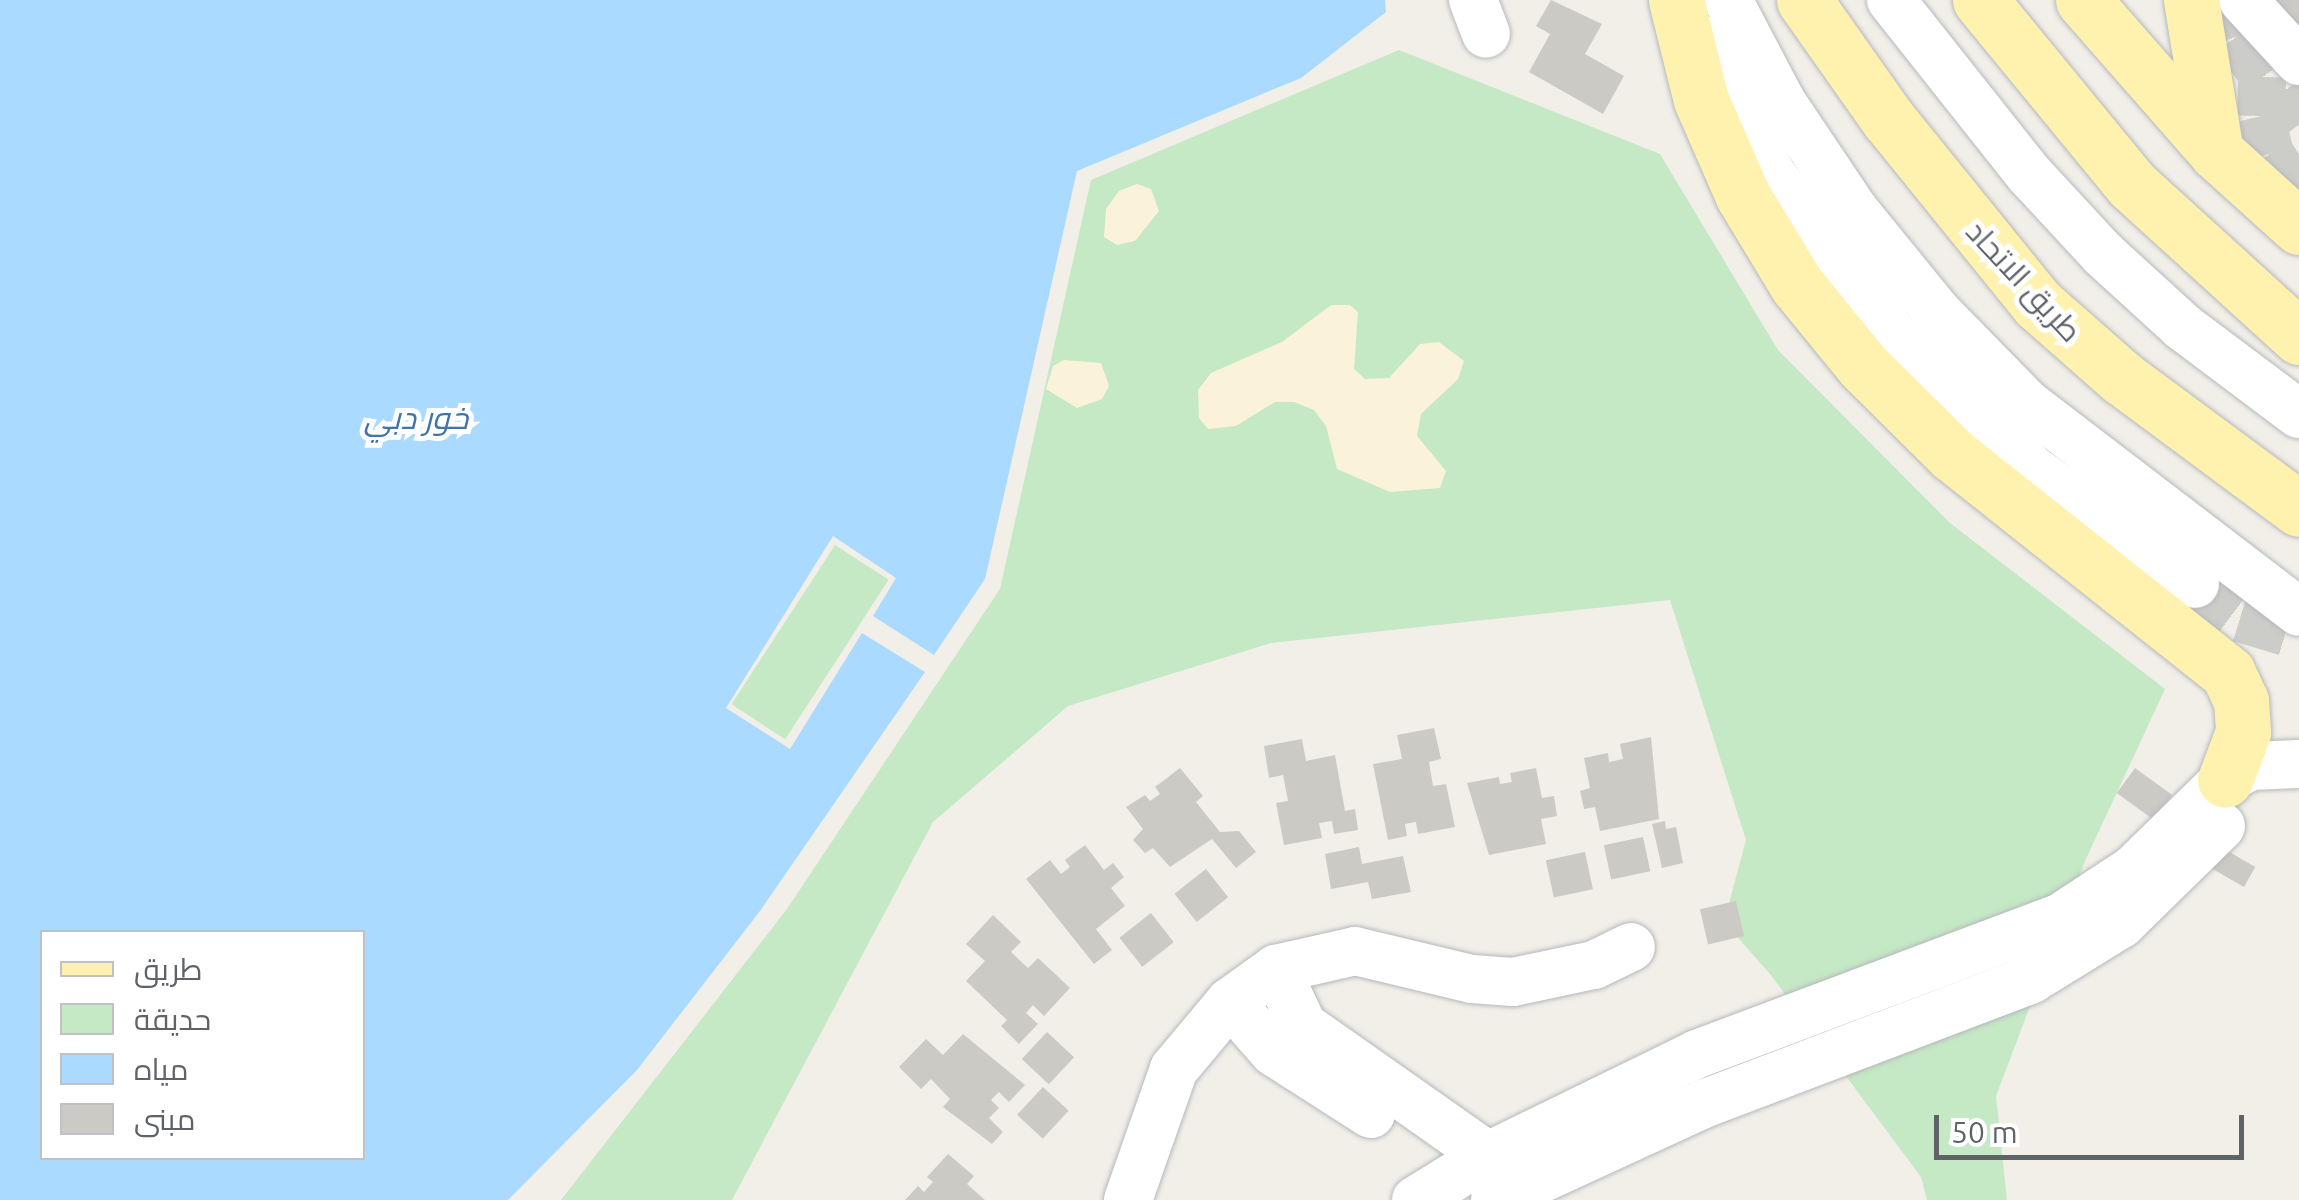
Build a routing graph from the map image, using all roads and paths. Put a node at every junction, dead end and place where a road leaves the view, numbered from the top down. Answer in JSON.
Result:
{"nodes":[{"id":1,"x":1677,"y":0,"type":"edge"},
{"id":2,"x":1728,"y":0,"type":"edge"},
{"id":3,"x":1804,"y":0,"type":"edge"},
{"id":4,"x":1891,"y":0,"type":"edge"},
{"id":5,"x":1980,"y":0,"type":"edge"},
{"id":6,"x":2083,"y":0,"type":"edge"},
{"id":7,"x":2190,"y":0,"type":"edge"},
{"id":8,"x":2243,"y":0,"type":"edge"},
{"id":9,"x":2299,"y":60,"type":"tunnel mouth"},
{"id":10,"x":2216,"y":152,"type":"junction"},
{"id":11,"x":2299,"y":227,"type":"edge"},
{"id":12,"x":2299,"y":337,"type":"edge"},
{"id":13,"x":2299,"y":414,"type":"edge"},
{"id":14,"x":2290,"y":512,"type":"edge"},
{"id":15,"x":2195,"y":584,"type":"tunnel mouth"},
{"id":16,"x":2299,"y":612,"type":"edge"},
{"id":17,"x":2299,"y":764,"type":"edge"},
{"id":18,"x":2225,"y":780,"type":"junction"},
{"id":19,"x":2299,"y":797,"type":"edge"},
{"id":20,"x":1631,"y":947,"type":"dead end"},
{"id":21,"x":1276,"y":969,"type":"junction"},
{"id":22,"x":1230,"y":1002,"type":"junction"},
{"id":23,"x":1493,"y":1183,"type":"edge"},
{"id":24,"x":1128,"y":1200,"type":"edge"},
{"id":25,"x":1416,"y":1200,"type":"edge"}],
"edges":[{"from":1,"to":15,"type":"lane"},
{"from":1,"to":18,"type":"main road"},
{"from":2,"to":16,"type":"lane"},
{"from":3,"to":14,"type":"main road","name":"طريق الاتحاد"},
{"from":4,"to":13,"type":"lane"},
{"from":5,"to":12,"type":"main road"},
{"from":6,"to":10,"type":"main road"},
{"from":7,"to":10,"type":"main road"},
{"from":8,"to":9,"type":"lane"},
{"from":10,"to":11,"type":"main road"},
{"from":17,"to":18,"type":"lane"},
{"from":18,"to":23,"type":"lane"},
{"from":19,"to":23,"type":"lane"},
{"from":20,"to":21,"type":"lane"},
{"from":21,"to":22,"type":"lane"},
{"from":21,"to":23,"type":"lane"},
{"from":22,"to":23,"type":"lane"},
{"from":22,"to":24,"type":"lane"},
{"from":23,"to":25,"type":"lane"}]}
